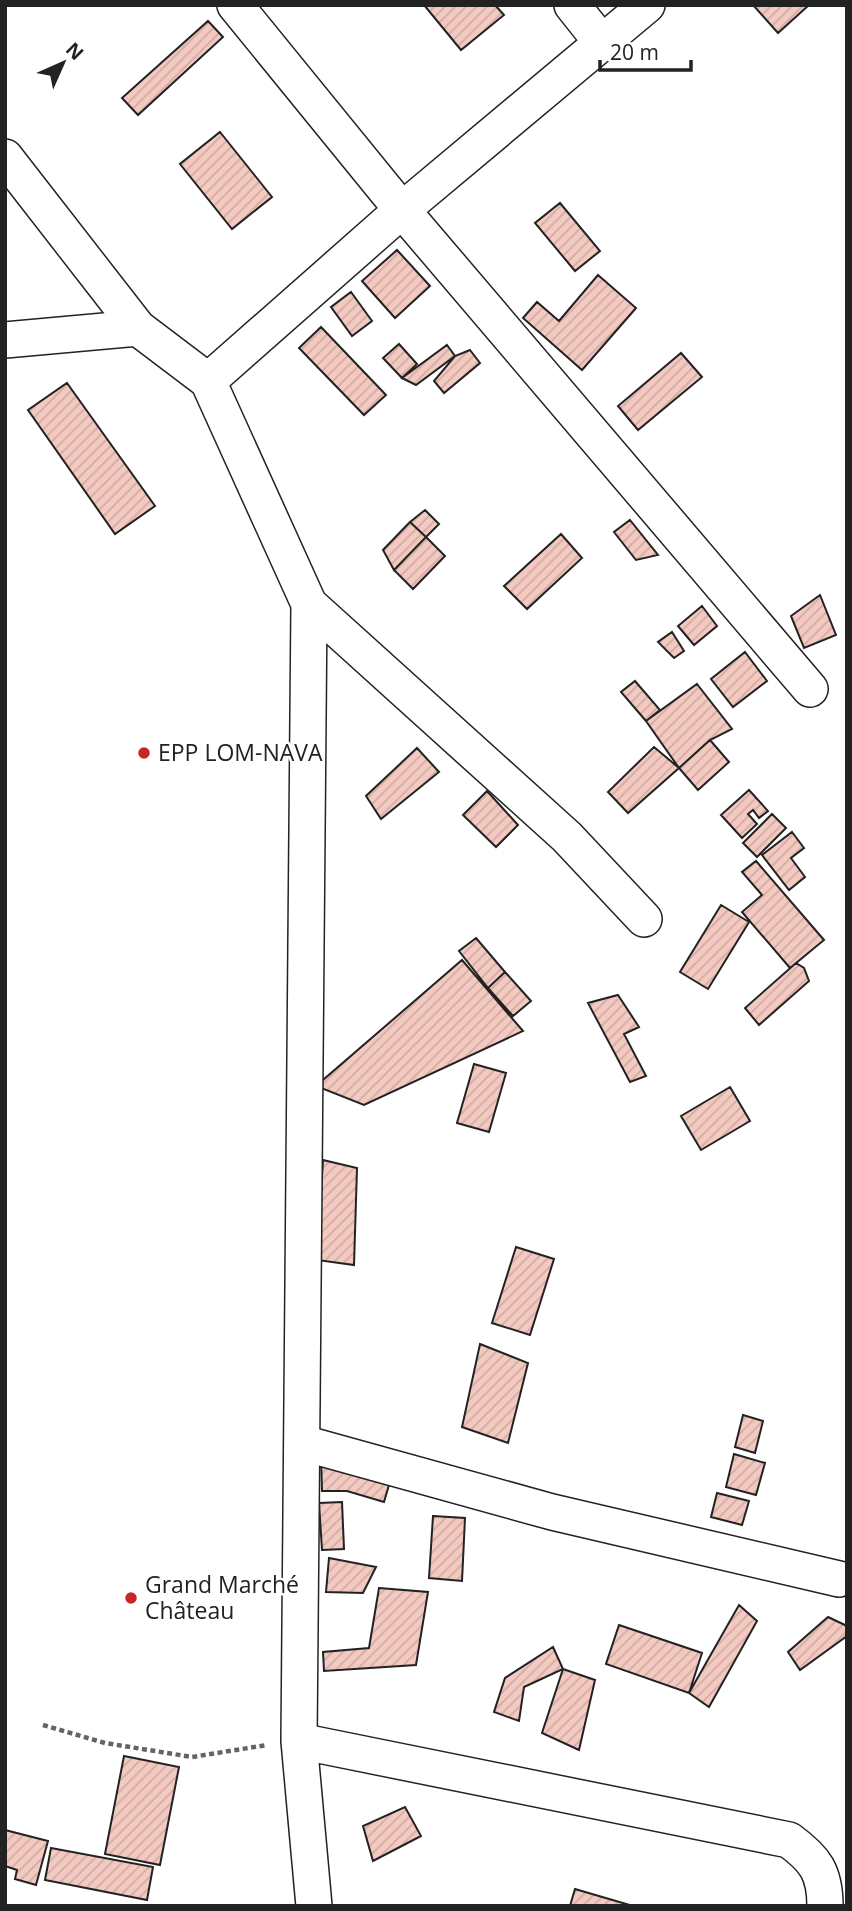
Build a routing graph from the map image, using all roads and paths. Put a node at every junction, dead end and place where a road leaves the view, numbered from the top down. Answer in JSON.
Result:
{"nodes":[{"id":1,"x":235,"y":5,"type":"edge"},
{"id":2,"x":572,"y":5,"type":"edge"},
{"id":3,"x":647,"y":5,"type":"edge"},
{"id":4,"x":603,"y":44,"type":"junction"},
{"id":5,"x":5,"y":157,"type":"edge"},
{"id":6,"x":402,"y":209,"type":"junction"},
{"id":7,"x":138,"y":328,"type":"junction"},
{"id":8,"x":5,"y":340,"type":"edge"},
{"id":9,"x":208,"y":381,"type":"junction"},
{"id":10,"x":309,"y":604,"type":"junction"},
{"id":11,"x":810,"y":689,"type":"dead end"},
{"id":12,"x":644,"y":919,"type":"dead end"},
{"id":13,"x":303,"y":1443,"type":"junction"},
{"id":14,"x":839,"y":1579,"type":"dead end"},
{"id":15,"x":43,"y":1725,"type":"dead end"},
{"id":16,"x":299,"y":1741,"type":"junction"},
{"id":17,"x":314,"y":1906,"type":"edge"},
{"id":18,"x":825,"y":1906,"type":"edge"}],
"edges":[{"from":1,"to":6,"type":"street"},
{"from":2,"to":4,"type":"street"},
{"from":3,"to":4,"type":"street"},
{"from":4,"to":6,"type":"street"},
{"from":5,"to":7,"type":"street"},
{"from":6,"to":9,"type":"street"},
{"from":6,"to":11,"type":"street"},
{"from":7,"to":8,"type":"street"},
{"from":7,"to":9,"type":"street"},
{"from":9,"to":10,"type":"street"},
{"from":10,"to":12,"type":"street"},
{"from":10,"to":13,"type":"street"},
{"from":13,"to":14,"type":"street"},
{"from":13,"to":16,"type":"street"},
{"from":15,"to":16,"type":"path"},
{"from":16,"to":17,"type":"street"},
{"from":16,"to":18,"type":"street"}]}
